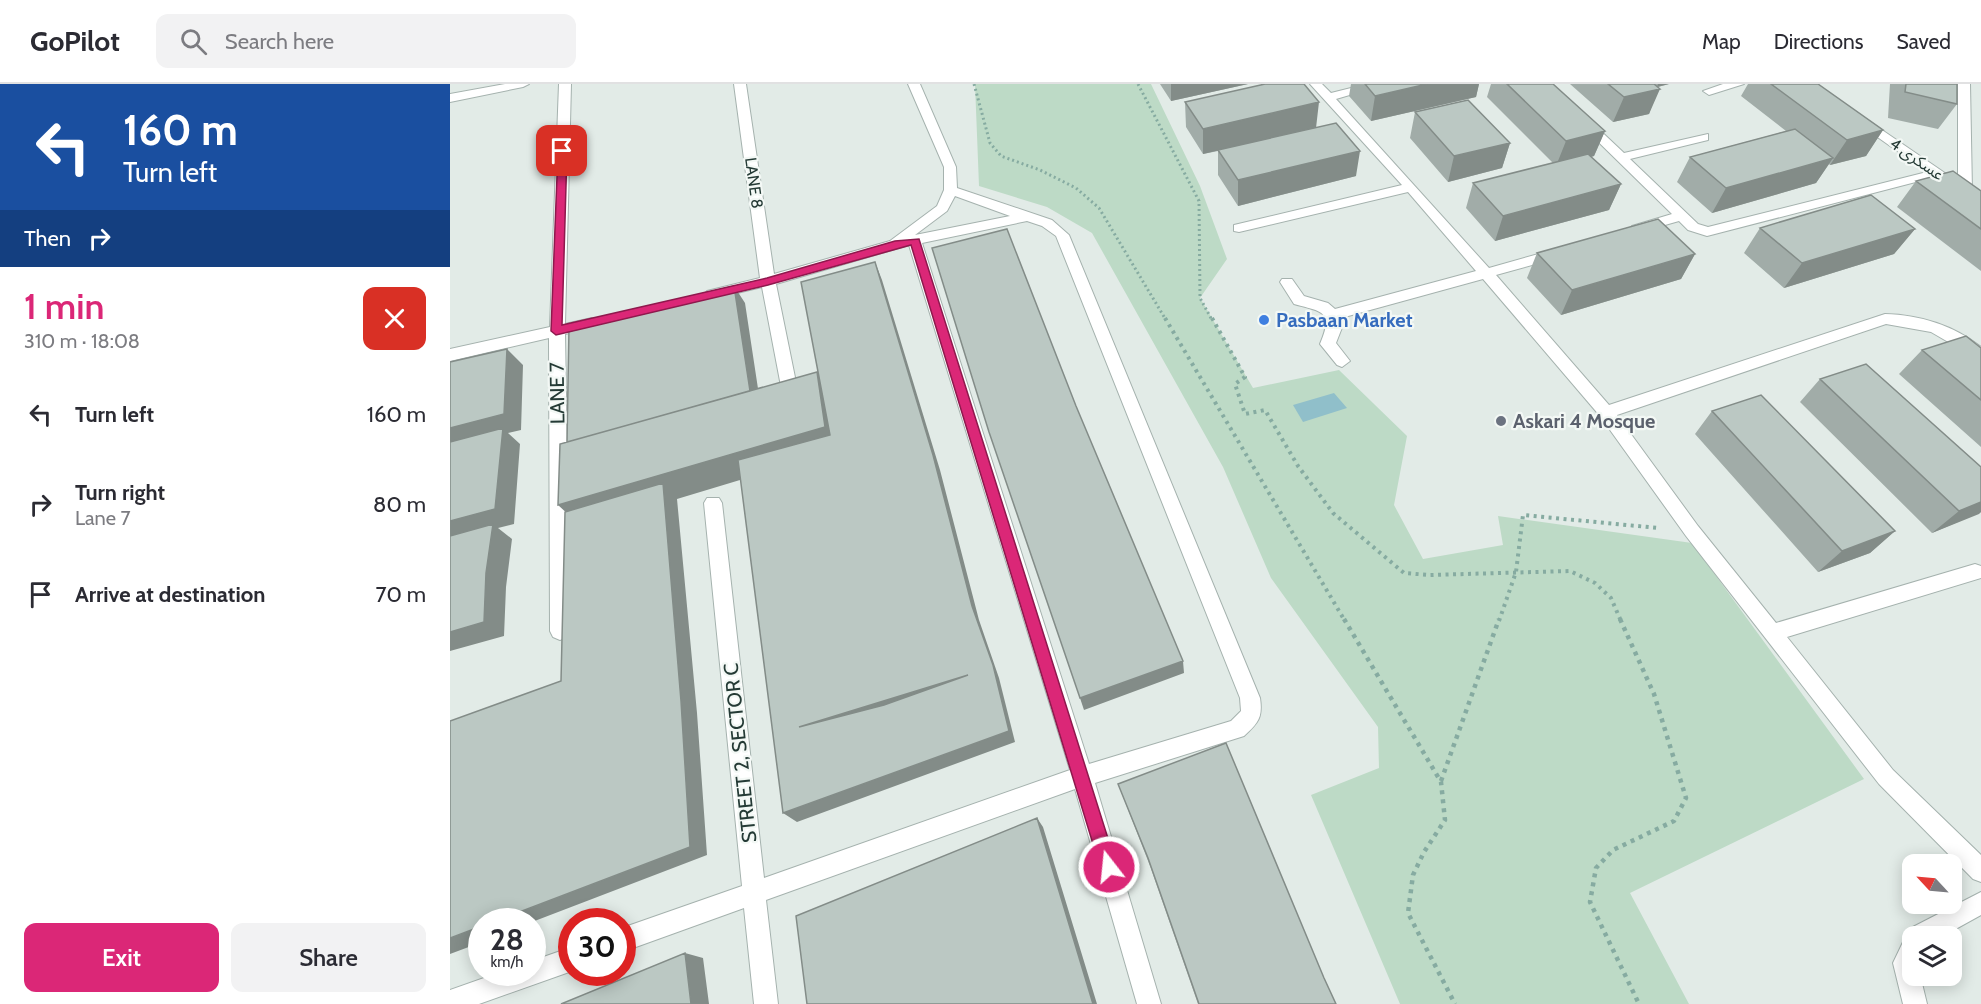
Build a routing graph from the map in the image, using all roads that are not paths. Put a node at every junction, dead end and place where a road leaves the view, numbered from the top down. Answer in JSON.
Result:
{"nodes":[{"id":1,"x":523,"y":84,"type":"edge"},
{"id":2,"x":565,"y":84,"type":"edge"},
{"id":3,"x":740,"y":84,"type":"edge"},
{"id":4,"x":914,"y":84,"type":"edge"},
{"id":5,"x":1382,"y":84,"type":"edge"},
{"id":6,"x":1738,"y":84,"type":"edge"},
{"id":7,"x":1964,"y":84,"type":"edge"},
{"id":8,"x":1318,"y":90,"type":"edge"},
{"id":9,"x":1709,"y":91,"type":"dead end"},
{"id":10,"x":450,"y":98,"type":"edge"},
{"id":11,"x":1849,"y":111,"type":"edge"},
{"id":12,"x":1579,"y":117,"type":"edge"},
{"id":13,"x":1704,"y":137,"type":"dead end"},
{"id":14,"x":1621,"y":158,"type":"junction"},
{"id":15,"x":1937,"y":173,"type":"junction"},
{"id":16,"x":1411,"y":187,"type":"junction"},
{"id":17,"x":951,"y":190,"type":"junction"},
{"id":18,"x":1965,"y":192,"type":"junction"},
{"id":19,"x":1981,"y":204,"type":"edge"},
{"id":20,"x":1681,"y":216,"type":"junction"},
{"id":21,"x":1027,"y":218,"type":"junction"},
{"id":22,"x":1239,"y":228,"type":"dead end"},
{"id":23,"x":1624,"y":233,"type":"edge"},
{"id":24,"x":915,"y":241,"type":"junction"},
{"id":25,"x":895,"y":244,"type":"junction"},
{"id":26,"x":1567,"y":250,"type":"edge"},
{"id":27,"x":1487,"y":275,"type":"junction"},
{"id":28,"x":768,"y":281,"type":"junction"},
{"id":29,"x":1287,"y":282,"type":"dead end"},
{"id":30,"x":701,"y":297,"type":"edge"},
{"id":31,"x":1333,"y":315,"type":"junction"},
{"id":32,"x":601,"y":320,"type":"edge"},
{"id":33,"x":556,"y":331,"type":"junction"},
{"id":34,"x":450,"y":355,"type":"edge"},
{"id":35,"x":1981,"y":355,"type":"edge"},
{"id":36,"x":1342,"y":362,"type":"dead end"},
{"id":37,"x":792,"y":402,"type":"edge"},
{"id":38,"x":1606,"y":412,"type":"junction"},
{"id":39,"x":713,"y":503,"type":"dead end"},
{"id":40,"x":1975,"y":572,"type":"dead end"},
{"id":41,"x":560,"y":631,"type":"edge"},
{"id":42,"x":1772,"y":633,"type":"junction"},
{"id":43,"x":1082,"y":776,"type":"junction"},
{"id":44,"x":1981,"y":871,"type":"edge"},
{"id":45,"x":756,"y":893,"type":"junction"},
{"id":46,"x":1981,"y":903,"type":"edge"},
{"id":47,"x":1937,"y":926,"type":"edge"},
{"id":48,"x":636,"y":935,"type":"edge"},
{"id":49,"x":558,"y":963,"type":"edge"},
{"id":50,"x":1911,"y":986,"type":"edge"},
{"id":51,"x":450,"y":1002,"type":"edge"},
{"id":52,"x":766,"y":1004,"type":"edge"},
{"id":53,"x":1149,"y":1004,"type":"edge"},
{"id":54,"x":1915,"y":1004,"type":"edge"}],
"edges":[{"from":1,"to":10,"type":"street"},
{"from":2,"to":33,"type":"street","name":"LANE 7"},
{"from":3,"to":28,"type":"street","name":"LANE 8"},
{"from":4,"to":17,"type":"street"},
{"from":5,"to":8,"type":"street"},
{"from":6,"to":9,"type":"street"},
{"from":7,"to":18,"type":"street","name":"عسکری 4"},
{"from":8,"to":16,"type":"street"},
{"from":11,"to":15,"type":"street","name":"عسکری 4"},
{"from":12,"to":14,"type":"street"},
{"from":13,"to":14,"type":"street"},
{"from":14,"to":20,"type":"street"},
{"from":15,"to":18,"type":"street","name":"عسکری 4"},
{"from":15,"to":20,"type":"street"},
{"from":16,"to":22,"type":"street"},
{"from":16,"to":27,"type":"street"},
{"from":17,"to":21,"type":"street"},
{"from":17,"to":25,"type":"street"},
{"from":18,"to":19,"type":"street","name":"عسکری 4"},
{"from":20,"to":23,"type":"street"},
{"from":21,"to":24,"type":"street"},
{"from":21,"to":43,"type":"street"},
{"from":24,"to":25,"type":"street"},
{"from":24,"to":43,"type":"street"},
{"from":25,"to":28,"type":"street"},
{"from":26,"to":27,"type":"street"},
{"from":27,"to":31,"type":"street"},
{"from":27,"to":38,"type":"street"},
{"from":28,"to":30,"type":"street"},
{"from":28,"to":37,"type":"street","name":"LANE 8"},
{"from":29,"to":31,"type":"street"},
{"from":31,"to":36,"type":"street"},
{"from":32,"to":33,"type":"street"},
{"from":33,"to":34,"type":"street"},
{"from":33,"to":41,"type":"street","name":"LANE 7"},
{"from":35,"to":38,"type":"street"},
{"from":38,"to":42,"type":"street"},
{"from":39,"to":45,"type":"street","name":"STREET 2, SECTOR C"},
{"from":40,"to":42,"type":"street"},
{"from":42,"to":44,"type":"street"},
{"from":43,"to":45,"type":"street"},
{"from":43,"to":53,"type":"street"},
{"from":45,"to":48,"type":"street"},
{"from":45,"to":52,"type":"street","name":"STREET 2, SECTOR C"},
{"from":46,"to":47,"type":"street"},
{"from":49,"to":51,"type":"street"},
{"from":50,"to":54,"type":"street"}]}
